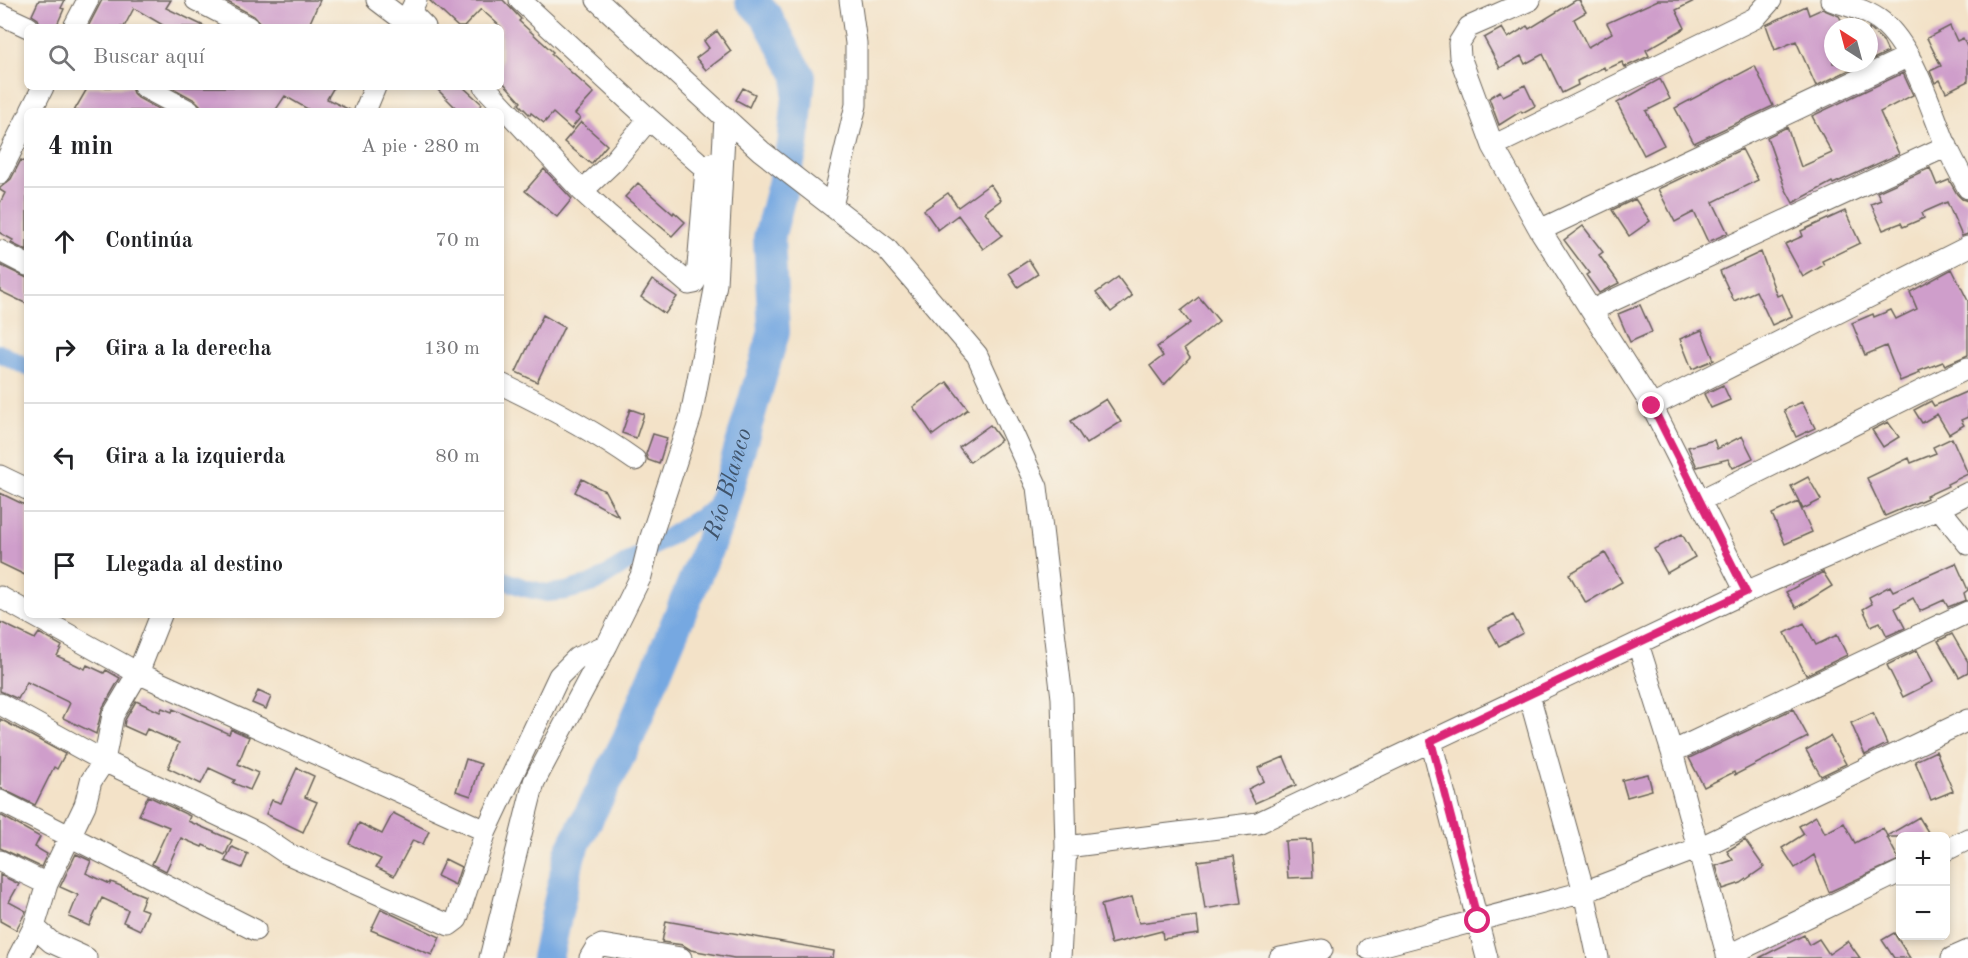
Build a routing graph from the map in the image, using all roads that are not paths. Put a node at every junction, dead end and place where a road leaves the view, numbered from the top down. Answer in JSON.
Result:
{"nodes":[{"id":1,"x":88,"y":0,"type":"edge"},
{"id":2,"x":196,"y":0,"type":"edge"},
{"id":3,"x":377,"y":0,"type":"edge"},
{"id":4,"x":520,"y":0,"type":"edge"},
{"id":5,"x":597,"y":0,"type":"edge"},
{"id":6,"x":850,"y":0,"type":"edge"},
{"id":7,"x":1530,"y":0,"type":"edge"},
{"id":8,"x":1771,"y":0,"type":"edge"},
{"id":9,"x":1831,"y":0,"type":"edge"},
{"id":10,"x":0,"y":14,"type":"edge"},
{"id":11,"x":412,"y":18,"type":"edge"},
{"id":12,"x":76,"y":24,"type":"edge"},
{"id":13,"x":242,"y":24,"type":"edge"},
{"id":14,"x":24,"y":25,"type":"edge"},
{"id":15,"x":1909,"y":56,"type":"junction"},
{"id":16,"x":42,"y":90,"type":"edge"},
{"id":17,"x":150,"y":90,"type":"edge"},
{"id":18,"x":488,"y":90,"type":"edge"},
{"id":19,"x":32,"y":108,"type":"edge"},
{"id":20,"x":183,"y":108,"type":"edge"},
{"id":21,"x":724,"y":117,"type":"junction"},
{"id":22,"x":649,"y":119,"type":"junction"},
{"id":23,"x":24,"y":124,"type":"edge"},
{"id":24,"x":15,"y":139,"type":"edge"},
{"id":25,"x":1493,"y":146,"type":"junction"},
{"id":26,"x":1947,"y":146,"type":"junction"},
{"id":27,"x":714,"y":165,"type":"junction"},
{"id":28,"x":0,"y":173,"type":"edge"},
{"id":29,"x":1968,"y":188,"type":"edge"},
{"id":30,"x":582,"y":190,"type":"junction"},
{"id":31,"x":826,"y":201,"type":"junction"},
{"id":32,"x":1540,"y":230,"type":"junction"},
{"id":33,"x":1968,"y":247,"type":"edge"},
{"id":34,"x":0,"y":251,"type":"edge"},
{"id":35,"x":24,"y":263,"type":"edge"},
{"id":36,"x":1592,"y":310,"type":"junction"},
{"id":37,"x":1968,"y":368,"type":"edge"},
{"id":38,"x":504,"y":385,"type":"edge"},
{"id":39,"x":1652,"y":406,"type":"junction"},
{"id":40,"x":635,"y":460,"type":"dead end"},
{"id":41,"x":0,"y":476,"type":"edge"},
{"id":42,"x":24,"y":488,"type":"edge"},
{"id":43,"x":1968,"y":494,"type":"edge"},
{"id":44,"x":1701,"y":500,"type":"junction"},
{"id":45,"x":1939,"y":508,"type":"junction"},
{"id":46,"x":1968,"y":544,"type":"edge"},
{"id":47,"x":1746,"y":592,"type":"junction"},
{"id":48,"x":0,"y":597,"type":"edge"},
{"id":49,"x":24,"y":610,"type":"edge"},
{"id":50,"x":1968,"y":612,"type":"edge"},
{"id":51,"x":38,"y":618,"type":"edge"},
{"id":52,"x":160,"y":618,"type":"edge"},
{"id":53,"x":607,"y":645,"type":"junction"},
{"id":54,"x":1638,"y":645,"type":"junction"},
{"id":55,"x":138,"y":673,"type":"junction"},
{"id":56,"x":1529,"y":695,"type":"junction"},
{"id":57,"x":0,"y":704,"type":"edge"},
{"id":58,"x":1968,"y":720,"type":"edge"},
{"id":59,"x":1431,"y":741,"type":"junction"},
{"id":60,"x":1672,"y":752,"type":"junction"},
{"id":61,"x":104,"y":761,"type":"junction"},
{"id":62,"x":0,"y":801,"type":"edge"},
{"id":63,"x":486,"y":831,"type":"junction"},
{"id":64,"x":70,"y":837,"type":"junction"},
{"id":65,"x":1968,"y":839,"type":"edge"},
{"id":66,"x":1066,"y":847,"type":"junction"},
{"id":67,"x":1699,"y":848,"type":"junction"},
{"id":68,"x":1950,"y":848,"type":"edge"},
{"id":69,"x":0,"y":861,"type":"edge"},
{"id":70,"x":1896,"y":874,"type":"edge"},
{"id":71,"x":47,"y":884,"type":"junction"},
{"id":72,"x":1584,"y":892,"type":"junction"},
{"id":73,"x":1478,"y":921,"type":"junction"},
{"id":74,"x":34,"y":927,"type":"junction"},
{"id":75,"x":255,"y":930,"type":"dead end"},
{"id":76,"x":1369,"y":949,"type":"dead end"},
{"id":77,"x":1322,"y":950,"type":"dead end"},
{"id":78,"x":1968,"y":951,"type":"edge"},
{"id":79,"x":1727,"y":957,"type":"edge"},
{"id":80,"x":18,"y":958,"type":"edge"},
{"id":81,"x":86,"y":958,"type":"edge"},
{"id":82,"x":490,"y":958,"type":"edge"},
{"id":83,"x":590,"y":958,"type":"edge"},
{"id":84,"x":681,"y":958,"type":"edge"},
{"id":85,"x":1060,"y":958,"type":"edge"},
{"id":86,"x":1280,"y":958,"type":"edge"},
{"id":87,"x":1487,"y":958,"type":"edge"},
{"id":88,"x":1598,"y":958,"type":"edge"},
{"id":89,"x":1952,"y":958,"type":"edge"}],
"edges":[{"from":1,"to":12,"type":"street"},
{"from":2,"to":13,"type":"street"},
{"from":3,"to":11,"type":"street"},
{"from":4,"to":22,"type":"street"},
{"from":5,"to":21,"type":"street"},
{"from":6,"to":31,"type":"street"},
{"from":7,"to":25,"type":"street"},
{"from":8,"to":25,"type":"street"},
{"from":9,"to":15,"type":"street"},
{"from":10,"to":14,"type":"street"},
{"from":15,"to":26,"type":"street"},
{"from":15,"to":32,"type":"street"},
{"from":16,"to":19,"type":"street"},
{"from":17,"to":20,"type":"street"},
{"from":18,"to":30,"type":"street"},
{"from":21,"to":27,"type":"street"},
{"from":21,"to":31,"type":"street"},
{"from":22,"to":27,"type":"street"},
{"from":22,"to":30,"type":"street"},
{"from":23,"to":24,"type":"street"},
{"from":24,"to":28,"type":"street"},
{"from":25,"to":32,"type":"street"},
{"from":26,"to":29,"type":"street"},
{"from":26,"to":36,"type":"street"},
{"from":27,"to":30,"type":"street"},
{"from":27,"to":53,"type":"street"},
{"from":31,"to":66,"type":"street"},
{"from":32,"to":36,"type":"street"},
{"from":33,"to":39,"type":"street"},
{"from":34,"to":35,"type":"street"},
{"from":36,"to":39,"type":"street"},
{"from":37,"to":44,"type":"street"},
{"from":38,"to":40,"type":"street"},
{"from":39,"to":44,"type":"street"},
{"from":41,"to":42,"type":"street"},
{"from":43,"to":45,"type":"street"},
{"from":44,"to":47,"type":"street"},
{"from":45,"to":46,"type":"street"},
{"from":45,"to":47,"type":"street"},
{"from":47,"to":54,"type":"street"},
{"from":48,"to":49,"type":"street"},
{"from":50,"to":60,"type":"street"},
{"from":51,"to":55,"type":"street"},
{"from":52,"to":55,"type":"street"},
{"from":53,"to":63,"type":"street"},
{"from":53,"to":82,"type":"street"},
{"from":54,"to":56,"type":"street"},
{"from":54,"to":60,"type":"street"},
{"from":55,"to":61,"type":"street"},
{"from":55,"to":63,"type":"street"},
{"from":56,"to":59,"type":"street"},
{"from":56,"to":72,"type":"street"},
{"from":57,"to":61,"type":"street"},
{"from":58,"to":67,"type":"street"},
{"from":59,"to":66,"type":"street"},
{"from":59,"to":73,"type":"street"},
{"from":60,"to":67,"type":"street"},
{"from":61,"to":63,"type":"street"},
{"from":61,"to":64,"type":"street"},
{"from":62,"to":64,"type":"street"},
{"from":64,"to":71,"type":"street"},
{"from":64,"to":75,"type":"street"},
{"from":65,"to":68,"type":"street"},
{"from":66,"to":85,"type":"street"},
{"from":67,"to":72,"type":"street"},
{"from":67,"to":79,"type":"street"},
{"from":69,"to":71,"type":"street"},
{"from":70,"to":79,"type":"street"},
{"from":71,"to":74,"type":"street"},
{"from":72,"to":73,"type":"street"},
{"from":72,"to":88,"type":"street"},
{"from":73,"to":76,"type":"street"},
{"from":73,"to":87,"type":"street"},
{"from":74,"to":80,"type":"street"},
{"from":74,"to":81,"type":"street"},
{"from":77,"to":86,"type":"street"},
{"from":78,"to":89,"type":"street"},
{"from":83,"to":84,"type":"street"}]}
